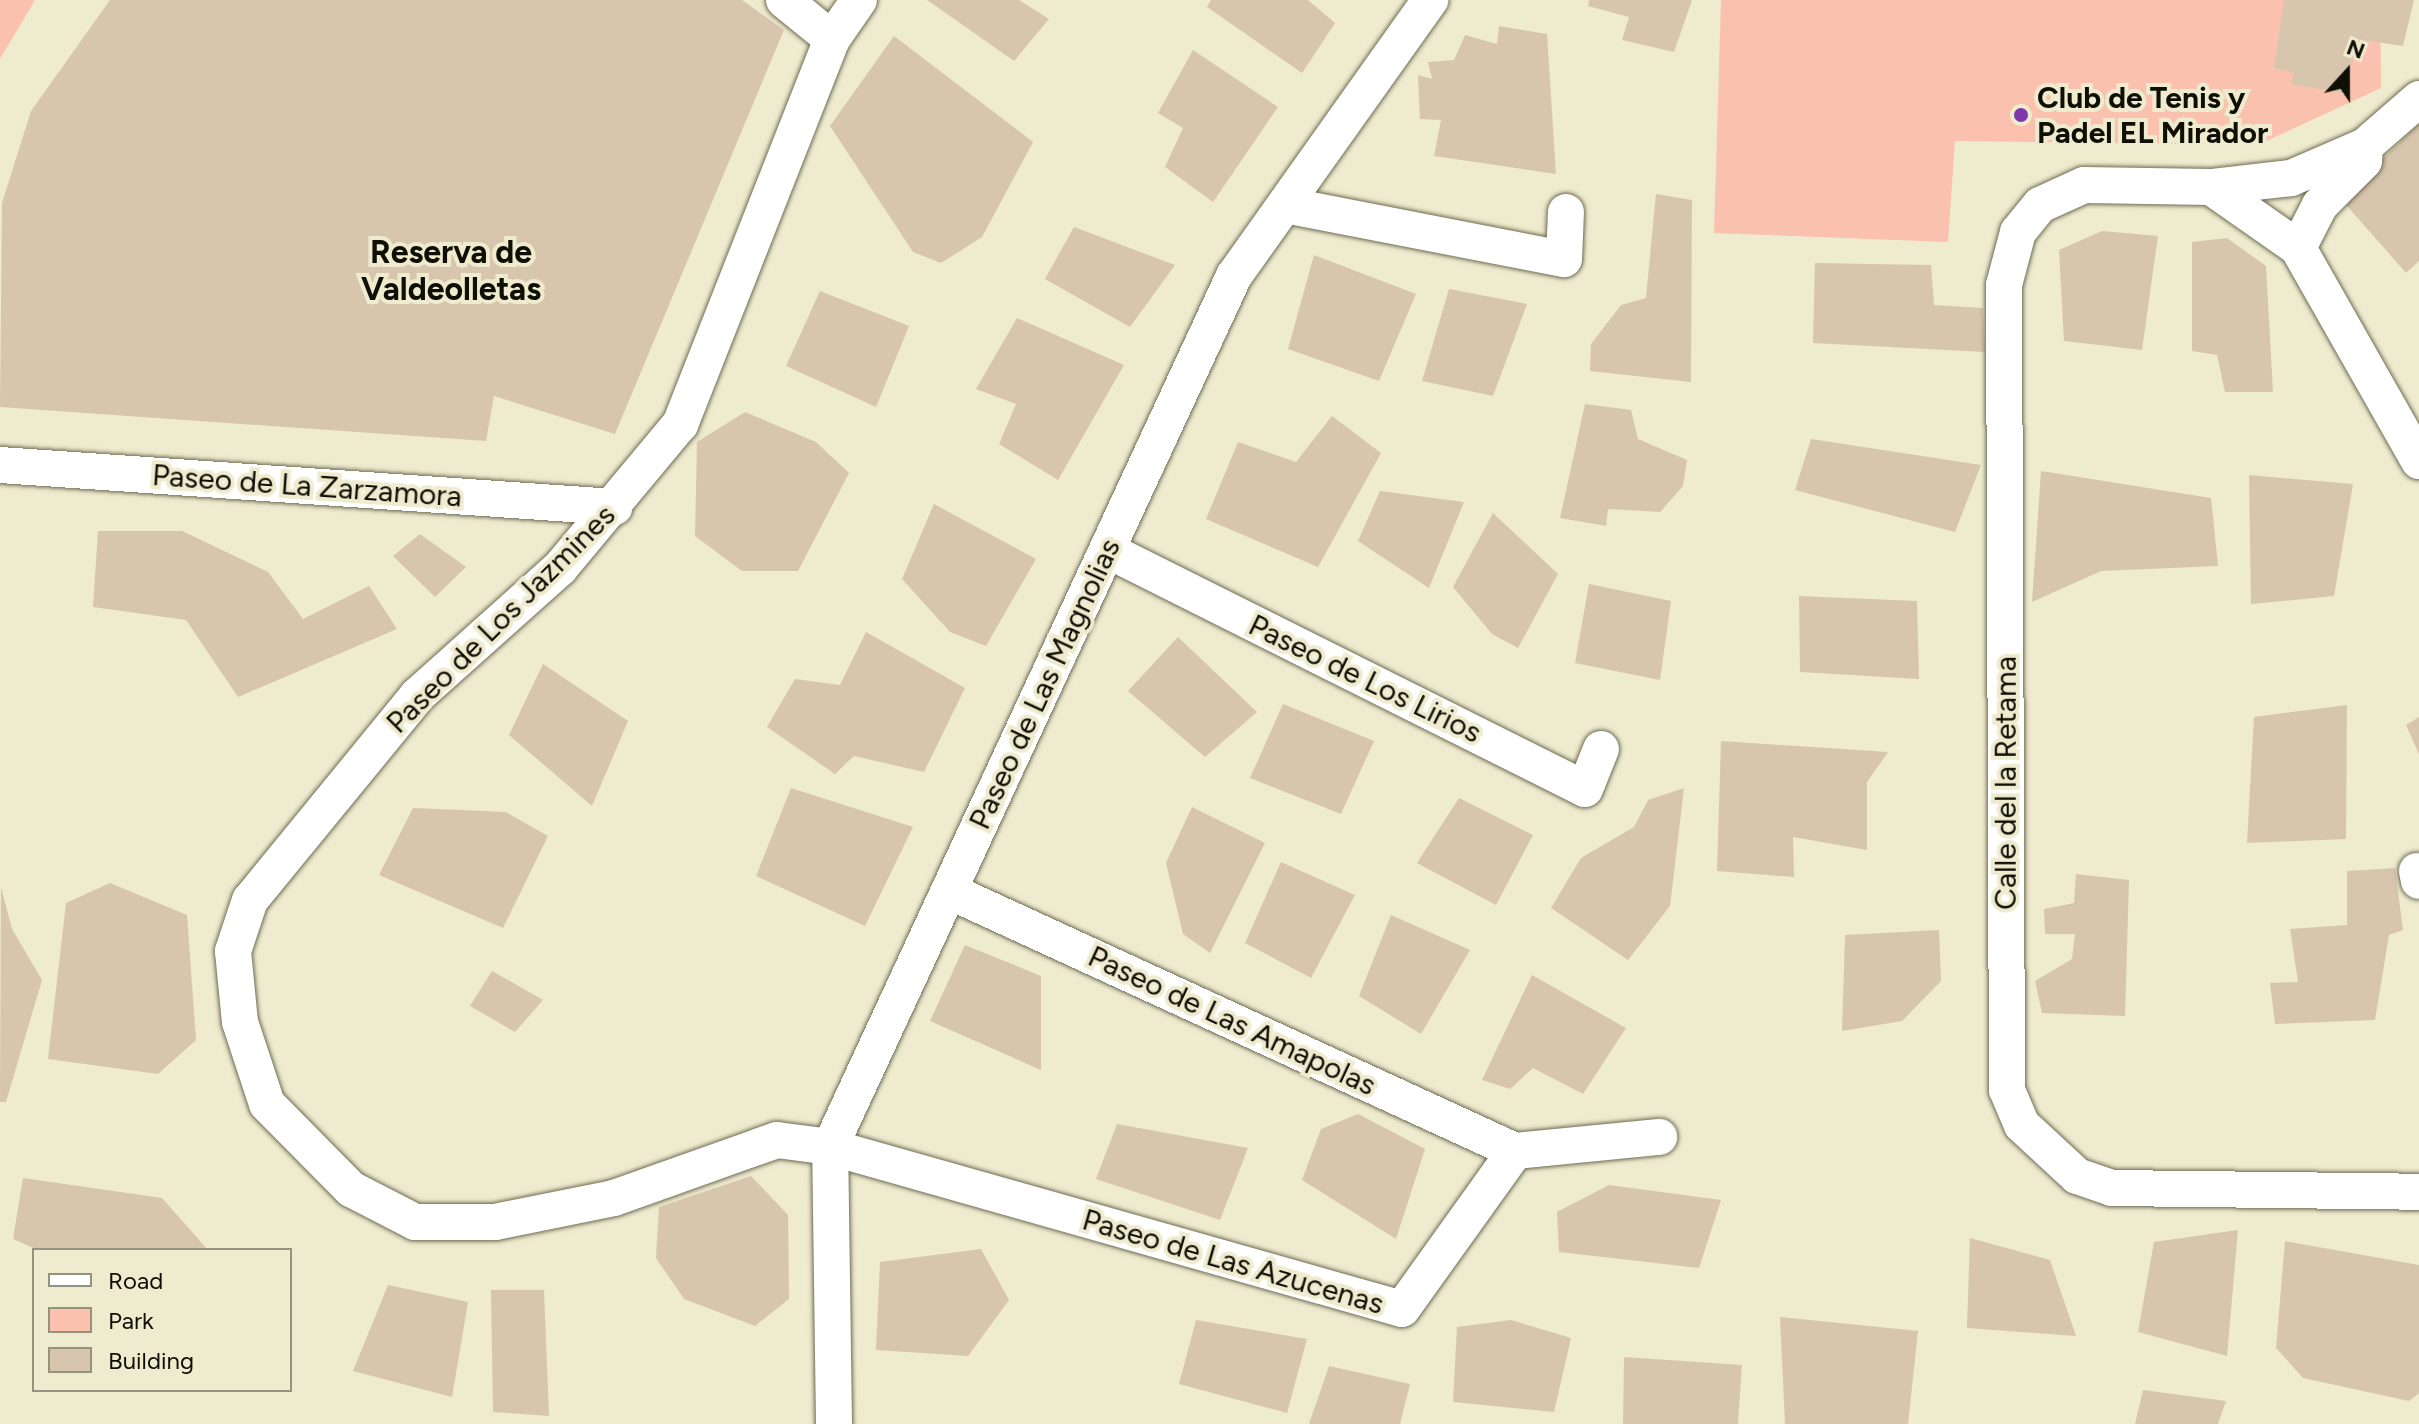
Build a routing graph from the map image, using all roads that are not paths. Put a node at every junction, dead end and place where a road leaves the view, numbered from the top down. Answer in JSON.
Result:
{"nodes":[{"id":1,"x":784,"y":0,"type":"edge"},
{"id":2,"x":859,"y":0,"type":"edge"},
{"id":3,"x":1430,"y":0,"type":"edge"},
{"id":4,"x":832,"y":39,"type":"junction"},
{"id":5,"x":2419,"y":99,"type":"edge"},
{"id":6,"x":2365,"y":146,"type":"junction"},
{"id":7,"x":2211,"y":187,"type":"junction"},
{"id":8,"x":1285,"y":205,"type":"junction"},
{"id":9,"x":1566,"y":212,"type":"dead end"},
{"id":10,"x":2298,"y":248,"type":"junction"},
{"id":11,"x":2419,"y":461,"type":"edge"},
{"id":12,"x":0,"y":465,"type":"edge"},
{"id":13,"x":615,"y":507,"type":"junction"},
{"id":14,"x":1107,"y":550,"type":"junction"},
{"id":15,"x":1601,"y":749,"type":"dead end"},
{"id":16,"x":949,"y":891,"type":"junction"},
{"id":17,"x":1659,"y":1137,"type":"dead end"},
{"id":18,"x":830,"y":1147,"type":"junction"},
{"id":19,"x":1515,"y":1151,"type":"junction"},
{"id":20,"x":2419,"y":1192,"type":"edge"},
{"id":21,"x":834,"y":1424,"type":"edge"}],
"edges":[{"from":1,"to":4,"type":"street"},
{"from":2,"to":4,"type":"street","name":"Paseo de Los Jazmines"},
{"from":3,"to":8,"type":"street","name":"Paseo de Las Magnolias"},
{"from":4,"to":13,"type":"street","name":"Paseo de Los Jazmines"},
{"from":5,"to":6,"type":"street"},
{"from":6,"to":7,"type":"street","name":"Calle del la Retama"},
{"from":6,"to":10,"type":"street"},
{"from":7,"to":10,"type":"street"},
{"from":7,"to":20,"type":"street","name":"Calle del la Retama"},
{"from":8,"to":9,"type":"street"},
{"from":8,"to":14,"type":"street","name":"Paseo de Las Magnolias"},
{"from":10,"to":11,"type":"street"},
{"from":12,"to":13,"type":"street","name":"Paseo de La Zarzamora"},
{"from":13,"to":18,"type":"street","name":"Paseo de Los Jazmines"},
{"from":14,"to":15,"type":"street","name":"Paseo de Los Lirios"},
{"from":14,"to":16,"type":"street","name":"Paseo de Las Magnolias"},
{"from":16,"to":18,"type":"street","name":"Paseo de Las Magnolias"},
{"from":16,"to":19,"type":"street","name":"Paseo de Las Amapolas"},
{"from":17,"to":19,"type":"street"},
{"from":18,"to":19,"type":"street","name":"Paseo de Las Azucenas"},
{"from":18,"to":21,"type":"street","name":"Paseo de Las Magnolias"}]}
